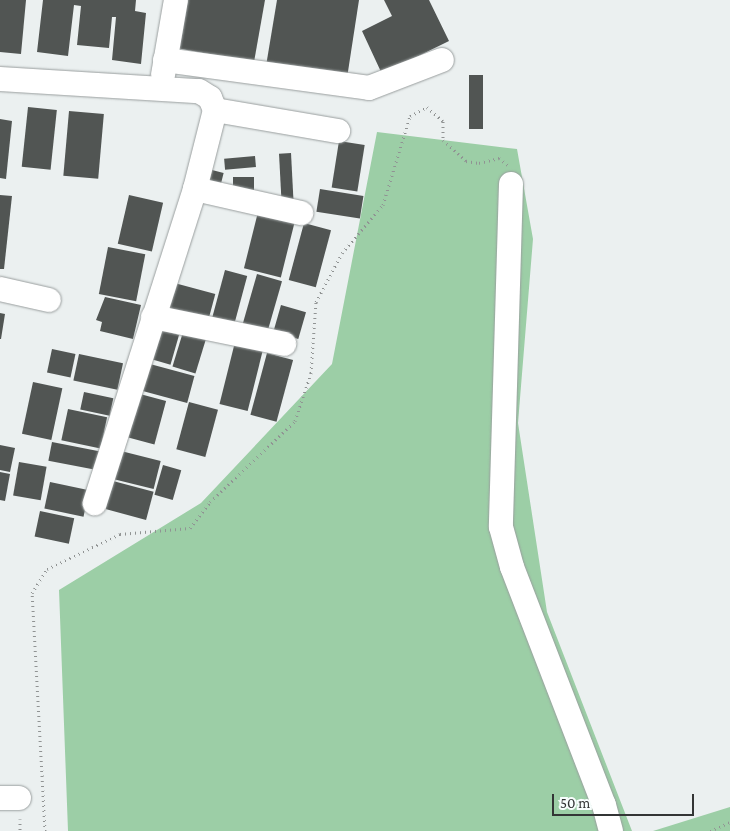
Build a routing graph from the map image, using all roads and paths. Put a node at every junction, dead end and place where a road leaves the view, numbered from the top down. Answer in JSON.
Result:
{"nodes":[{"id":1,"x":176,"y":0,"type":"edge"},
{"id":2,"x":165,"y":60,"type":"junction"},
{"id":3,"x":442,"y":60,"type":"dead end"},
{"id":4,"x":0,"y":79,"type":"edge"},
{"id":5,"x":160,"y":88,"type":"junction"},
{"id":6,"x":215,"y":110,"type":"junction"},
{"id":7,"x":338,"y":131,"type":"dead end"},
{"id":8,"x":511,"y":184,"type":"joint"},
{"id":9,"x":195,"y":189,"type":"junction"},
{"id":10,"x":301,"y":213,"type":"dead end"},
{"id":11,"x":0,"y":289,"type":"edge"},
{"id":12,"x":49,"y":300,"type":"dead end"},
{"id":13,"x":153,"y":317,"type":"junction"},
{"id":14,"x":284,"y":344,"type":"dead end"},
{"id":15,"x":95,"y":503,"type":"dead end"},
{"id":16,"x":730,"y":822,"type":"edge"},
{"id":17,"x":45,"y":831,"type":"edge"},
{"id":18,"x":611,"y":831,"type":"edge"},
{"id":19,"x":710,"y":831,"type":"edge"}],
"edges":[{"from":1,"to":2,"type":"street"},
{"from":2,"to":3,"type":"street"},
{"from":2,"to":5,"type":"street"},
{"from":4,"to":5,"type":"street"},
{"from":5,"to":6,"type":"street"},
{"from":6,"to":7,"type":"street"},
{"from":6,"to":9,"type":"street"},
{"from":8,"to":17,"type":"path"},
{"from":8,"to":18,"type":"street"},
{"from":9,"to":10,"type":"street"},
{"from":9,"to":13,"type":"street"},
{"from":11,"to":12,"type":"street"},
{"from":13,"to":14,"type":"street"},
{"from":13,"to":15,"type":"street"},
{"from":16,"to":19,"type":"path"}]}
